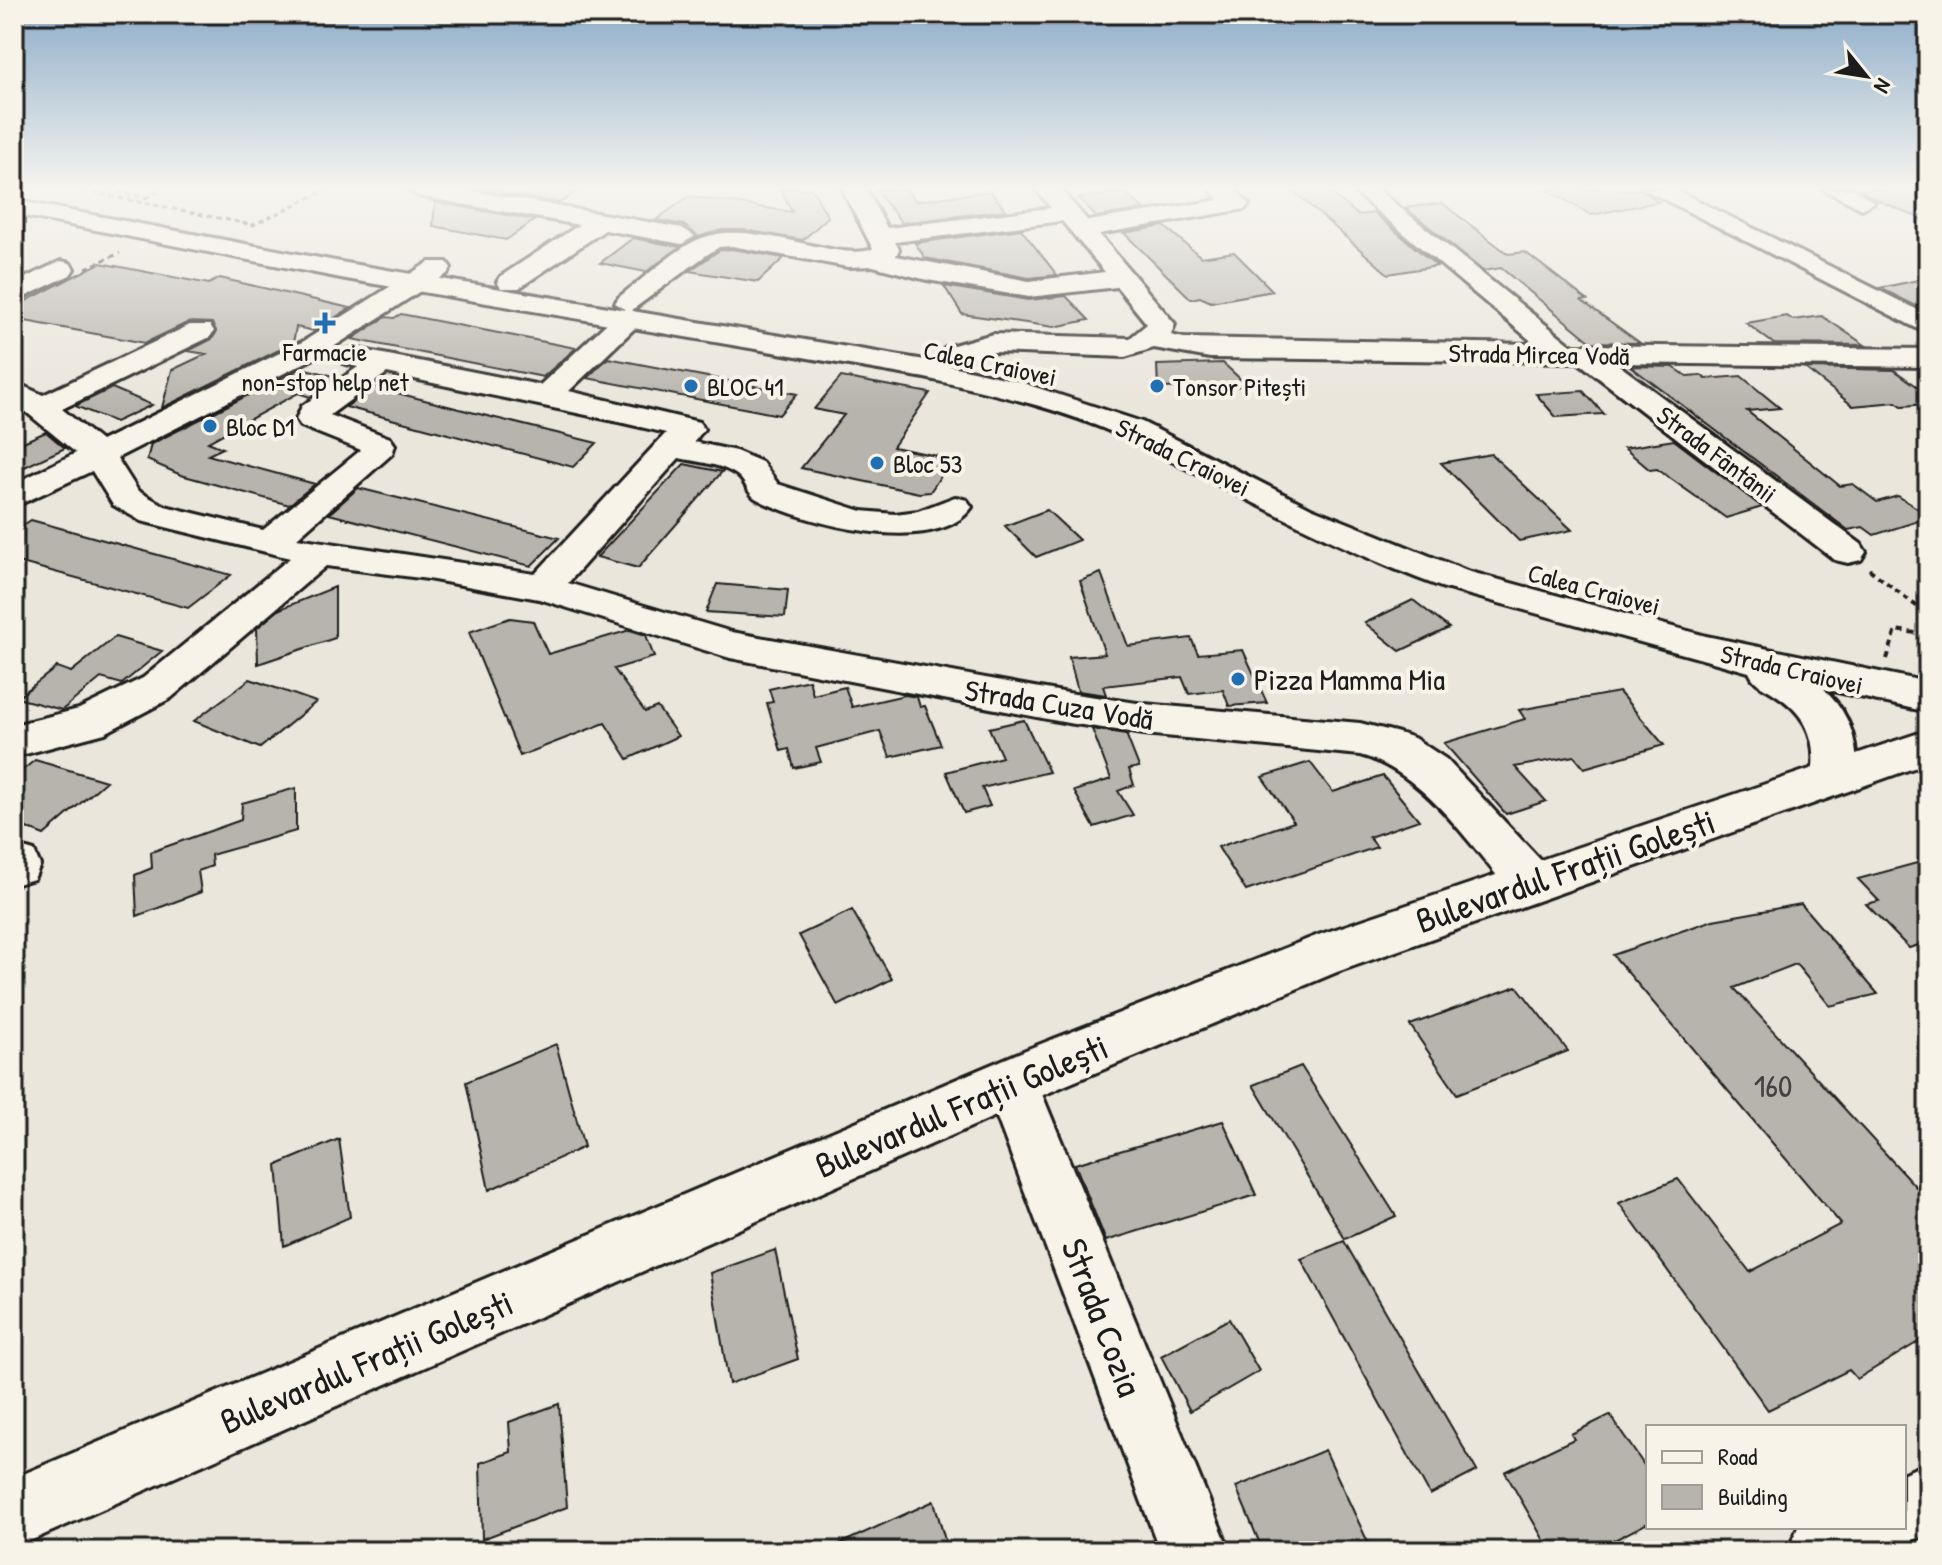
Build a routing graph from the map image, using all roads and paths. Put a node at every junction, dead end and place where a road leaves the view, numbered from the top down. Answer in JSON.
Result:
{"nodes":[{"id":1,"x":91,"y":262,"type":"edge"},
{"id":2,"x":350,"y":262,"type":"edge"},
{"id":3,"x":366,"y":262,"type":"edge"},
{"id":4,"x":540,"y":262,"type":"edge"},
{"id":5,"x":686,"y":262,"type":"edge"},
{"id":6,"x":907,"y":262,"type":"edge"},
{"id":7,"x":1111,"y":262,"type":"edge"},
{"id":8,"x":1457,"y":262,"type":"edge"},
{"id":9,"x":1801,"y":262,"type":"edge"},
{"id":10,"x":70,"y":270,"type":"joint"},
{"id":11,"x":429,"y":275,"type":"junction"},
{"id":12,"x":1124,"y":278,"type":"junction"},
{"id":13,"x":510,"y":282,"type":"junction"},
{"id":14,"x":14,"y":294,"type":"edge"},
{"id":15,"x":629,"y":311,"type":"junction"},
{"id":16,"x":1928,"y":326,"type":"edge"},
{"id":17,"x":200,"y":331,"type":"dead end"},
{"id":18,"x":1152,"y":339,"type":"junction"},
{"id":19,"x":314,"y":347,"type":"junction"},
{"id":20,"x":956,"y":353,"type":"junction"},
{"id":21,"x":1576,"y":354,"type":"junction"},
{"id":22,"x":1928,"y":358,"type":"edge"},
{"id":23,"x":381,"y":364,"type":"junction"},
{"id":24,"x":14,"y":391,"type":"edge"},
{"id":25,"x":547,"y":395,"type":"junction"},
{"id":26,"x":40,"y":408,"type":"junction"},
{"id":27,"x":671,"y":447,"type":"junction"},
{"id":28,"x":100,"y":456,"type":"junction"},
{"id":29,"x":14,"y":497,"type":"edge"},
{"id":30,"x":955,"y":507,"type":"dead end"},
{"id":31,"x":268,"y":544,"type":"junction"},
{"id":32,"x":1848,"y":552,"type":"joint"},
{"id":33,"x":318,"y":554,"type":"junction"},
{"id":34,"x":543,"y":588,"type":"junction"},
{"id":35,"x":1928,"y":615,"type":"edge"},
{"id":36,"x":1928,"y":635,"type":"edge"},
{"id":37,"x":1706,"y":649,"type":"junction"},
{"id":38,"x":1886,"y":660,"type":"junction"},
{"id":39,"x":1928,"y":670,"type":"edge"},
{"id":40,"x":1928,"y":697,"type":"edge"},
{"id":41,"x":14,"y":741,"type":"edge"},
{"id":42,"x":1928,"y":746,"type":"edge"},
{"id":43,"x":1834,"y":779,"type":"junction"},
{"id":44,"x":1530,"y":881,"type":"junction"},
{"id":45,"x":1011,"y":1083,"type":"junction"},
{"id":46,"x":1928,"y":1497,"type":"edge"},
{"id":47,"x":1906,"y":1508,"type":"edge"},
{"id":48,"x":14,"y":1513,"type":"edge"},
{"id":49,"x":1866,"y":1529,"type":"edge"},
{"id":50,"x":1195,"y":1551,"type":"edge"},
{"id":51,"x":1823,"y":1551,"type":"edge"}],
"edges":[{"from":1,"to":10,"type":"path"},
{"from":2,"to":11,"type":"street","name":"Calea Craiovei"},
{"from":3,"to":11,"type":"street","name":"Calea Craiovei"},
{"from":4,"to":13,"type":"street"},
{"from":5,"to":15,"type":"street"},
{"from":6,"to":12,"type":"street"},
{"from":7,"to":12,"type":"street"},
{"from":8,"to":21,"type":"street","name":"Strada Fântânii"},
{"from":9,"to":16,"type":"street"},
{"from":10,"to":14,"type":"street"},
{"from":11,"to":13,"type":"street","name":"Calea Craiovei"},
{"from":11,"to":15,"type":"street","name":"Strada Craiovei"},
{"from":11,"to":19,"type":"street"},
{"from":12,"to":18,"type":"street"},
{"from":13,"to":15,"type":"street","name":"Calea Craiovei"},
{"from":15,"to":20,"type":"street","name":"Calea Craiovei"},
{"from":15,"to":25,"type":"street"},
{"from":15,"to":37,"type":"street","name":"Strada Craiovei"},
{"from":17,"to":26,"type":"street"},
{"from":18,"to":20,"type":"street"},
{"from":18,"to":21,"type":"street","name":"Strada Mircea Vodă"},
{"from":19,"to":23,"type":"street"},
{"from":19,"to":28,"type":"street"},
{"from":20,"to":38,"type":"street","name":"Calea Craiovei"},
{"from":21,"to":22,"type":"street","name":"Strada Mircea Vodă"},
{"from":21,"to":32,"type":"street","name":"Strada Fântânii"},
{"from":23,"to":25,"type":"street"},
{"from":23,"to":31,"type":"street"},
{"from":24,"to":26,"type":"street"},
{"from":25,"to":27,"type":"street"},
{"from":26,"to":28,"type":"street"},
{"from":27,"to":30,"type":"street"},
{"from":27,"to":34,"type":"street"},
{"from":28,"to":29,"type":"street"},
{"from":28,"to":31,"type":"street","name":"Strada Cuza Vodă"},
{"from":31,"to":33,"type":"street","name":"Strada Cuza Vodă"},
{"from":32,"to":35,"type":"path"},
{"from":33,"to":34,"type":"street","name":"Strada Cuza Vodă"},
{"from":33,"to":41,"type":"street"},
{"from":34,"to":44,"type":"street","name":"Strada Cuza Vodă"},
{"from":36,"to":38,"type":"path"},
{"from":37,"to":40,"type":"street","name":"Strada Craiovei"},
{"from":37,"to":43,"type":"street"},
{"from":38,"to":39,"type":"street","name":"Calea Craiovei"},
{"from":42,"to":43,"type":"street","name":"Bulevardul Frații Golești"},
{"from":43,"to":44,"type":"street","name":"Bulevardul Frații Golești"},
{"from":44,"to":45,"type":"street","name":"Bulevardul Frații Golești"},
{"from":45,"to":48,"type":"street","name":"Bulevardul Frații Golești"},
{"from":45,"to":50,"type":"street","name":"Strada Cozia"},
{"from":46,"to":47,"type":"street"},
{"from":49,"to":51,"type":"street"}]}
